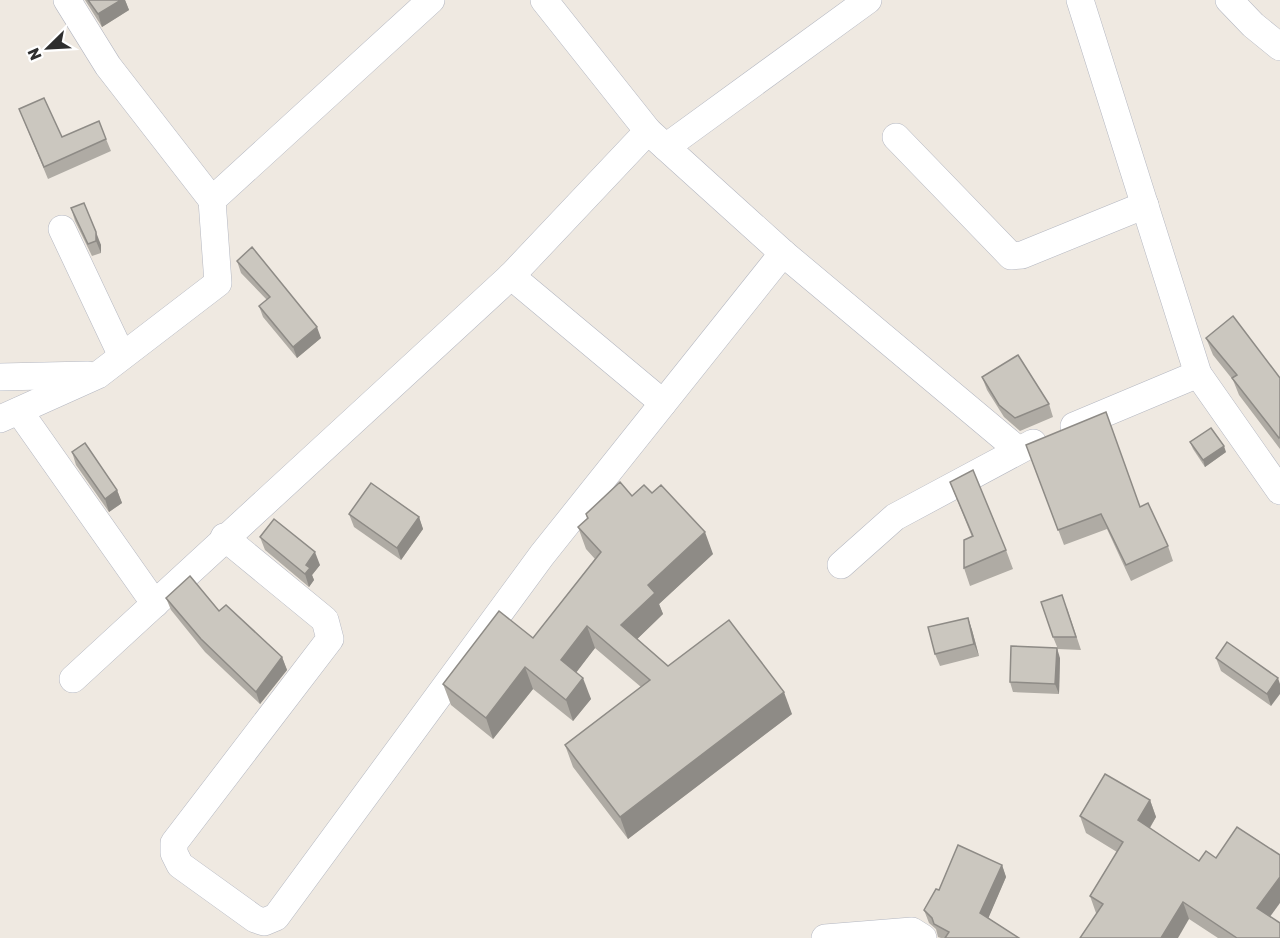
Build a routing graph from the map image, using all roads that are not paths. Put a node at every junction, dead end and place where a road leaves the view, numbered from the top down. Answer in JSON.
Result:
{"nodes":[{"id":1,"x":67,"y":0,"type":"edge"},
{"id":2,"x":431,"y":0,"type":"edge"},
{"id":3,"x":544,"y":0,"type":"edge"},
{"id":4,"x":868,"y":0,"type":"edge"},
{"id":5,"x":1080,"y":0,"type":"edge"},
{"id":6,"x":1229,"y":0,"type":"edge"},
{"id":7,"x":1280,"y":47,"type":"edge"},
{"id":8,"x":896,"y":137,"type":"dead end"},
{"id":9,"x":657,"y":139,"type":"junction"},
{"id":10,"x":212,"y":200,"type":"junction"},
{"id":11,"x":1145,"y":205,"type":"junction"},
{"id":12,"x":63,"y":229,"type":"dead end"},
{"id":13,"x":783,"y":253,"type":"junction"},
{"id":14,"x":511,"y":276,"type":"junction"},
{"id":15,"x":122,"y":356,"type":"junction"},
{"id":16,"x":1198,"y":374,"type":"junction"},
{"id":17,"x":98,"y":375,"type":"junction"},
{"id":18,"x":0,"y":377,"type":"edge"},
{"id":19,"x":663,"y":403,"type":"junction"},
{"id":20,"x":9,"y":415,"type":"edge"},
{"id":21,"x":1017,"y":449,"type":"junction"},
{"id":22,"x":1278,"y":487,"type":"edge"},
{"id":23,"x":224,"y":537,"type":"junction"},
{"id":24,"x":840,"y":566,"type":"dead end"},
{"id":25,"x":155,"y":604,"type":"junction"},
{"id":26,"x":73,"y":679,"type":"dead end"},
{"id":27,"x":825,"y":938,"type":"edge"},
{"id":28,"x":923,"y":938,"type":"edge"}],
"edges":[{"from":1,"to":10,"type":"street"},
{"from":2,"to":10,"type":"street"},
{"from":3,"to":9,"type":"street"},
{"from":4,"to":9,"type":"street"},
{"from":5,"to":11,"type":"street"},
{"from":6,"to":7,"type":"street"},
{"from":8,"to":11,"type":"street"},
{"from":9,"to":13,"type":"street"},
{"from":9,"to":14,"type":"street"},
{"from":10,"to":15,"type":"street"},
{"from":11,"to":16,"type":"street"},
{"from":12,"to":15,"type":"street"},
{"from":13,"to":19,"type":"street"},
{"from":13,"to":21,"type":"street"},
{"from":14,"to":19,"type":"street"},
{"from":14,"to":23,"type":"street"},
{"from":15,"to":17,"type":"street"},
{"from":16,"to":21,"type":"street"},
{"from":16,"to":22,"type":"street"},
{"from":17,"to":18,"type":"street"},
{"from":17,"to":20,"type":"street"},
{"from":19,"to":23,"type":"street"},
{"from":20,"to":25,"type":"street"},
{"from":21,"to":24,"type":"street"},
{"from":23,"to":25,"type":"street"},
{"from":25,"to":26,"type":"street"},
{"from":27,"to":28,"type":"street"}]}
